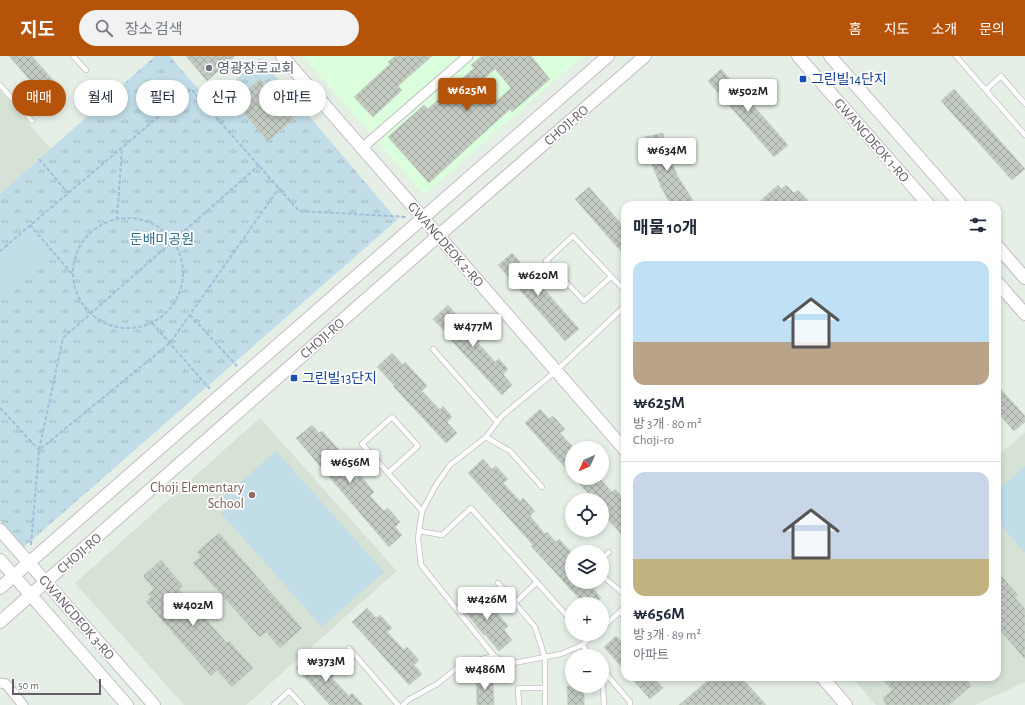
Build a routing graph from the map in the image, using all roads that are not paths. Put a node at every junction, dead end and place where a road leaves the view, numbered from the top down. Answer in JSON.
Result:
{"nodes":[{"id":1,"x":73,"y":56,"type":"edge"},
{"id":2,"x":282,"y":56,"type":"edge"},
{"id":3,"x":468,"y":56,"type":"edge"},
{"id":4,"x":608,"y":56,"type":"edge"},
{"id":5,"x":645,"y":56,"type":"edge"},
{"id":6,"x":798,"y":56,"type":"edge"},
{"id":7,"x":830,"y":56,"type":"edge"},
{"id":8,"x":956,"y":56,"type":"edge"},
{"id":9,"x":86,"y":70,"type":"dead end"},
{"id":10,"x":0,"y":85,"type":"edge"},
{"id":11,"x":986,"y":90,"type":"junction"},
{"id":12,"x":1025,"y":104,"type":"edge"},
{"id":13,"x":32,"y":121,"type":"dead end"},
{"id":14,"x":1025,"y":135,"type":"edge"},
{"id":15,"x":362,"y":148,"type":"junction"},
{"id":16,"x":925,"y":201,"type":"edge"},
{"id":17,"x":957,"y":201,"type":"edge"},
{"id":18,"x":422,"y":218,"type":"junction"},
{"id":19,"x":438,"y":236,"type":"junction"},
{"id":20,"x":1001,"y":251,"type":"edge"},
{"id":21,"x":611,"y":277,"type":"junction"},
{"id":22,"x":1025,"y":278,"type":"edge"},
{"id":23,"x":621,"y":287,"type":"edge"},
{"id":24,"x":1001,"y":287,"type":"edge"},
{"id":25,"x":621,"y":310,"type":"edge"},
{"id":26,"x":1025,"y":314,"type":"edge"},
{"id":27,"x":433,"y":349,"type":"dead end"},
{"id":28,"x":556,"y":371,"type":"junction"},
{"id":29,"x":498,"y":422,"type":"junction"},
{"id":30,"x":486,"y":437,"type":"junction"},
{"id":31,"x":621,"y":445,"type":"edge"},
{"id":32,"x":388,"y":473,"type":"junction"},
{"id":33,"x":542,"y":487,"type":"dead end"},
{"id":34,"x":422,"y":511,"type":"junction"},
{"id":35,"x":0,"y":530,"type":"edge"},
{"id":36,"x":419,"y":531,"type":"junction"},
{"id":37,"x":0,"y":560,"type":"edge"},
{"id":38,"x":29,"y":563,"type":"junction"},
{"id":39,"x":14,"y":576,"type":"junction"},
{"id":40,"x":46,"y":582,"type":"junction"},
{"id":41,"x":537,"y":582,"type":"junction"},
{"id":42,"x":609,"y":582,"type":"edge"},
{"id":43,"x":498,"y":583,"type":"dead end"},
{"id":44,"x":0,"y":588,"type":"edge"},
{"id":45,"x":621,"y":592,"type":"edge"},
{"id":46,"x":31,"y":596,"type":"junction"},
{"id":47,"x":515,"y":603,"type":"junction"},
{"id":48,"x":620,"y":612,"type":"edge"},
{"id":49,"x":565,"y":614,"type":"edge"},
{"id":50,"x":0,"y":622,"type":"edge"},
{"id":51,"x":609,"y":622,"type":"edge"},
{"id":52,"x":587,"y":641,"type":"edge"},
{"id":53,"x":582,"y":645,"type":"junction"},
{"id":54,"x":348,"y":648,"type":"dead end"},
{"id":55,"x":585,"y":649,"type":"edge"},
{"id":56,"x":494,"y":656,"type":"junction"},
{"id":57,"x":545,"y":658,"type":"junction"},
{"id":58,"x":609,"y":677,"type":"edge"},
{"id":59,"x":825,"y":681,"type":"edge"},
{"id":60,"x":0,"y":683,"type":"edge"},
{"id":61,"x":544,"y":688,"type":"junction"},
{"id":62,"x":603,"y":693,"type":"edge"},
{"id":63,"x":23,"y":705,"type":"edge"},
{"id":64,"x":127,"y":705,"type":"edge"},
{"id":65,"x":154,"y":705,"type":"edge"},
{"id":66,"x":274,"y":705,"type":"edge"},
{"id":67,"x":302,"y":705,"type":"edge"},
{"id":68,"x":398,"y":705,"type":"edge"},
{"id":69,"x":403,"y":705,"type":"edge"},
{"id":70,"x":519,"y":705,"type":"edge"},
{"id":71,"x":545,"y":705,"type":"edge"},
{"id":72,"x":604,"y":705,"type":"edge"},
{"id":73,"x":630,"y":705,"type":"edge"},
{"id":74,"x":846,"y":705,"type":"edge"}],
"edges":[{"from":1,"to":9,"type":"lane"},
{"from":2,"to":15,"type":"street","name":"GWANGDEOK 2-RO"},
{"from":3,"to":15,"type":"street"},
{"from":4,"to":18,"type":"street","name":"CHOJI-RO"},
{"from":5,"to":19,"type":"street","name":"CHOJI-RO"},
{"from":6,"to":16,"type":"street","name":"GWANGDEOK 1-RO"},
{"from":7,"to":17,"type":"street","name":"GWANGDEOK 1-RO"},
{"from":8,"to":11,"type":"lane"},
{"from":10,"to":13,"type":"lane"},
{"from":11,"to":12,"type":"lane"},
{"from":11,"to":14,"type":"lane"},
{"from":15,"to":18,"type":"street","name":"GWANGDEOK 2-RO"},
{"from":18,"to":19,"type":"street","name":"GWANGDEOK 2-RO"},
{"from":18,"to":38,"type":"street","name":"CHOJI-RO"},
{"from":19,"to":28,"type":"street","name":"GWANGDEOK 2-RO"},
{"from":19,"to":40,"type":"street","name":"CHOJI-RO"},
{"from":20,"to":22,"type":"street"},
{"from":21,"to":21,"type":"lane"},
{"from":21,"to":23,"type":"lane"},
{"from":24,"to":26,"type":"street"},
{"from":25,"to":28,"type":"lane"},
{"from":27,"to":29,"type":"lane"},
{"from":28,"to":29,"type":"lane"},
{"from":28,"to":31,"type":"street","name":"GWANGDEOK 2-RO"},
{"from":29,"to":30,"type":"lane"},
{"from":30,"to":33,"type":"lane"},
{"from":30,"to":34,"type":"lane"},
{"from":32,"to":32,"type":"lane"},
{"from":32,"to":34,"type":"lane"},
{"from":34,"to":36,"type":"lane"},
{"from":35,"to":38,"type":"street","name":"GWANGDEOK 3-RO"},
{"from":36,"to":41,"type":"lane"},
{"from":36,"to":56,"type":"lane"},
{"from":37,"to":39,"type":"street","name":"GWANGDEOK 3-RO"},
{"from":38,"to":39,"type":"street","name":"CHOJI-RO"},
{"from":38,"to":40,"type":"street","name":"GWANGDEOK 3-RO"},
{"from":39,"to":44,"type":"street","name":"CHOJI-RO"},
{"from":39,"to":46,"type":"street","name":"GWANGDEOK 3-RO"},
{"from":40,"to":46,"type":"street","name":"CHOJI-RO"},
{"from":40,"to":65,"type":"street","name":"GWANGDEOK 3-RO"},
{"from":41,"to":47,"type":"lane"},
{"from":41,"to":49,"type":"lane"},
{"from":42,"to":45,"type":"lane"},
{"from":43,"to":47,"type":"lane"},
{"from":46,"to":50,"type":"street","name":"CHOJI-RO"},
{"from":46,"to":64,"type":"street","name":"GWANGDEOK 3-RO"},
{"from":47,"to":57,"type":"lane"},
{"from":48,"to":51,"type":"lane"},
{"from":52,"to":53,"type":"lane"},
{"from":53,"to":55,"type":"lane"},
{"from":53,"to":57,"type":"lane"},
{"from":54,"to":68,"type":"lane"},
{"from":56,"to":57,"type":"lane"},
{"from":56,"to":69,"type":"lane"},
{"from":57,"to":61,"type":"lane"},
{"from":58,"to":73,"type":"lane"},
{"from":59,"to":74,"type":"street"},
{"from":60,"to":63,"type":"street"},
{"from":61,"to":70,"type":"lane"},
{"from":61,"to":71,"type":"lane"},
{"from":62,"to":72,"type":"lane"},
{"from":66,"to":67,"type":"lane"}]}
